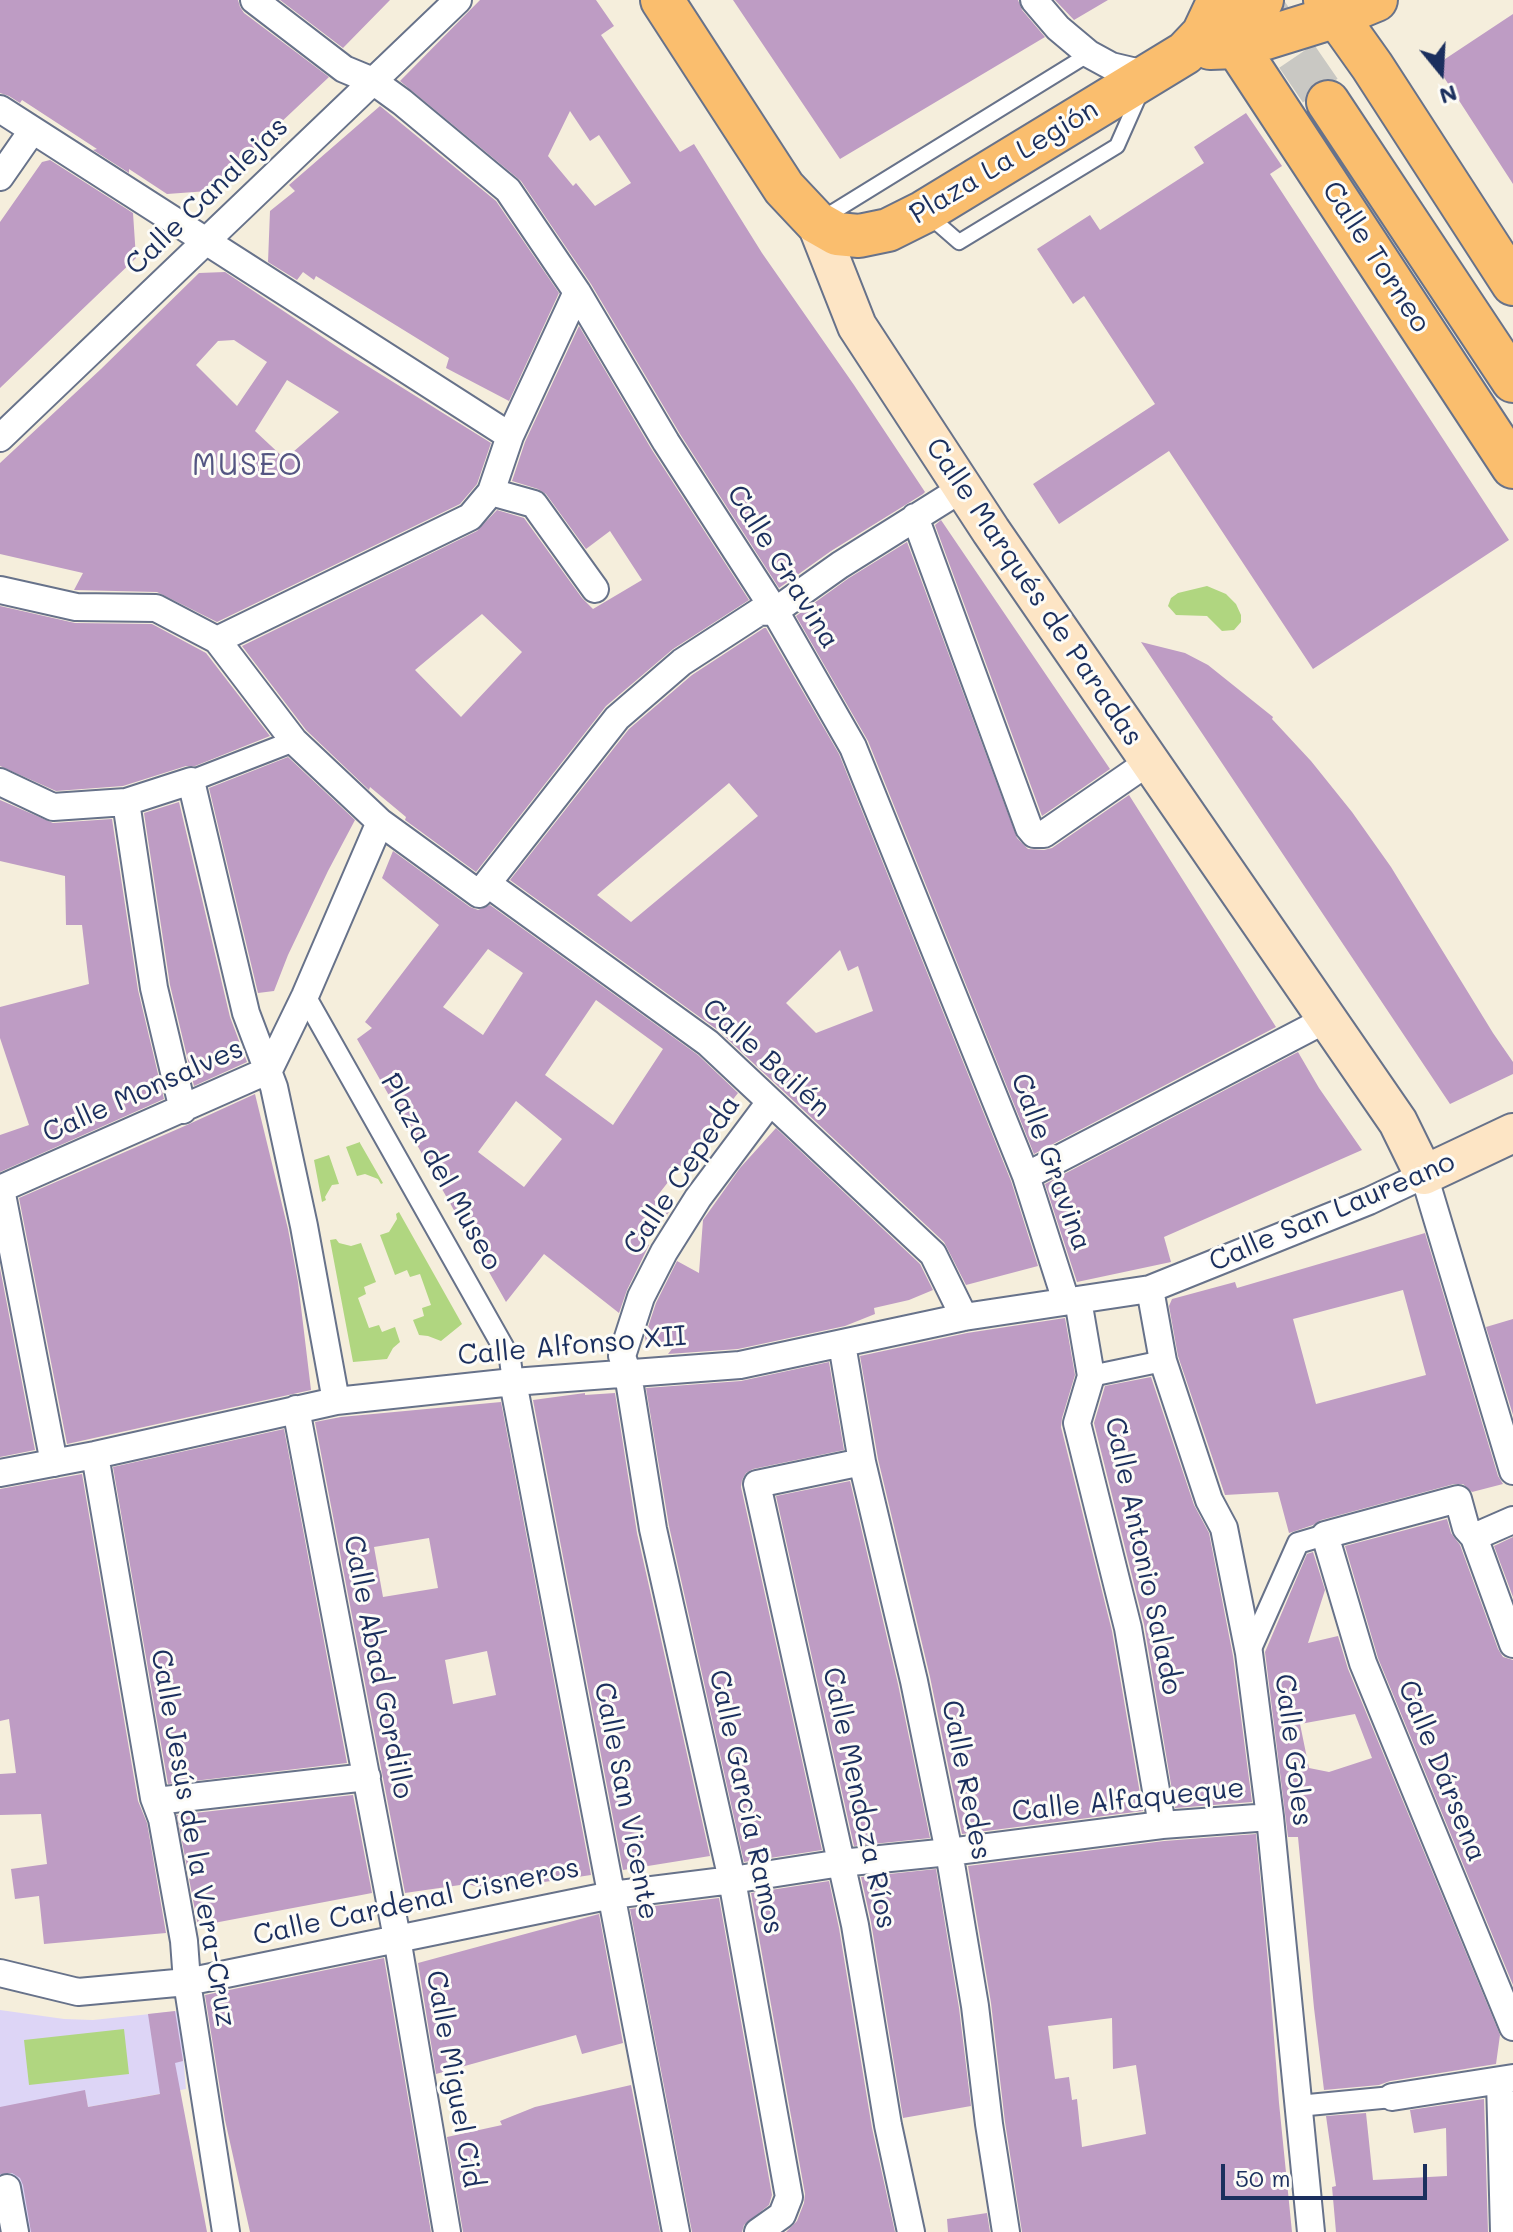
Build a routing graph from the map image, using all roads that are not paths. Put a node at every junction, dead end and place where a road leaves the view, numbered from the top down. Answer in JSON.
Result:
{"nodes":[{"id":1,"x":254,"y":0,"type":"edge"},
{"id":2,"x":458,"y":0,"type":"edge"},
{"id":3,"x":662,"y":0,"type":"edge"},
{"id":4,"x":1034,"y":0,"type":"edge"},
{"id":5,"x":1262,"y":0,"type":"edge"},
{"id":6,"x":1376,"y":0,"type":"edge"},
{"id":7,"x":1214,"y":3,"type":"edge"},
{"id":8,"x":1331,"y":8,"type":"edge"},
{"id":9,"x":1237,"y":47,"type":"junction"},
{"id":10,"x":1185,"y":53,"type":"junction"},
{"id":11,"x":1089,"y":54,"type":"junction"},
{"id":12,"x":1149,"y":75,"type":"junction"},
{"id":13,"x":373,"y":81,"type":"junction"},
{"id":14,"x":1328,"y":102,"type":"tunnel mouth"},
{"id":15,"x":0,"y":109,"type":"edge"},
{"id":16,"x":32,"y":131,"type":"junction"},
{"id":17,"x":0,"y":177,"type":"edge"},
{"id":18,"x":816,"y":222,"type":"junction"},
{"id":19,"x":207,"y":241,"type":"junction"},
{"id":20,"x":1507,"y":267,"type":"edge"},
{"id":21,"x":577,"y":292,"type":"junction"},
{"id":22,"x":1513,"y":381,"type":"edge"},
{"id":23,"x":5,"y":426,"type":"edge"},
{"id":24,"x":510,"y":436,"type":"junction"},
{"id":25,"x":1513,"y":467,"type":"edge"},
{"id":26,"x":963,"y":488,"type":"junction"},
{"id":27,"x":491,"y":492,"type":"junction"},
{"id":28,"x":915,"y":517,"type":"junction"},
{"id":29,"x":595,"y":589,"type":"dead end"},
{"id":30,"x":0,"y":590,"type":"edge"},
{"id":31,"x":775,"y":611,"type":"junction"},
{"id":32,"x":217,"y":640,"type":"junction"},
{"id":33,"x":294,"y":741,"type":"junction"},
{"id":34,"x":1150,"y":761,"type":"junction"},
{"id":35,"x":191,"y":781,"type":"junction"},
{"id":36,"x":0,"y":782,"type":"edge"},
{"id":37,"x":126,"y":802,"type":"junction"},
{"id":38,"x":380,"y":822,"type":"junction"},
{"id":39,"x":484,"y":889,"type":"junction"},
{"id":40,"x":305,"y":996,"type":"junction"},
{"id":41,"x":1327,"y":1019,"type":"junction"},
{"id":42,"x":269,"y":1070,"type":"junction"},
{"id":43,"x":770,"y":1102,"type":"junction"},
{"id":44,"x":183,"y":1110,"type":"junction"},
{"id":45,"x":1513,"y":1133,"type":"edge"},
{"id":46,"x":1424,"y":1175,"type":"junction"},
{"id":47,"x":1026,"y":1176,"type":"junction"},
{"id":48,"x":0,"y":1189,"type":"edge"},
{"id":49,"x":1150,"y":1289,"type":"junction"},
{"id":50,"x":1072,"y":1301,"type":"junction"},
{"id":51,"x":964,"y":1317,"type":"junction"},
{"id":52,"x":842,"y":1344,"type":"junction"},
{"id":53,"x":1163,"y":1361,"type":"junction"},
{"id":54,"x":628,"y":1374,"type":"junction"},
{"id":55,"x":1091,"y":1376,"type":"junction"},
{"id":56,"x":513,"y":1382,"type":"junction"},
{"id":57,"x":336,"y":1401,"type":"junction"},
{"id":58,"x":296,"y":1409,"type":"junction"},
{"id":59,"x":95,"y":1455,"type":"junction"},
{"id":60,"x":862,"y":1462,"type":"junction"},
{"id":61,"x":54,"y":1463,"type":"junction"},
{"id":62,"x":1513,"y":1471,"type":"edge"},
{"id":63,"x":0,"y":1473,"type":"edge"},
{"id":64,"x":1513,"y":1520,"type":"edge"},
{"id":65,"x":1325,"y":1535,"type":"junction"},
{"id":66,"x":1474,"y":1537,"type":"junction"},
{"id":67,"x":1513,"y":1644,"type":"edge"},
{"id":68,"x":1249,"y":1653,"type":"junction"},
{"id":69,"x":367,"y":1777,"type":"junction"},
{"id":70,"x":156,"y":1801,"type":"junction"},
{"id":71,"x":1270,"y":1817,"type":"junction"},
{"id":72,"x":1162,"y":1825,"type":"junction"},
{"id":73,"x":949,"y":1852,"type":"junction"},
{"id":74,"x":841,"y":1863,"type":"junction"},
{"id":75,"x":732,"y":1880,"type":"junction"},
{"id":76,"x":612,"y":1895,"type":"junction"},
{"id":77,"x":397,"y":1938,"type":"junction"},
{"id":78,"x":0,"y":1973,"type":"edge"},
{"id":79,"x":187,"y":1982,"type":"junction"},
{"id":80,"x":1513,"y":2027,"type":"edge"},
{"id":81,"x":1506,"y":2079,"type":"edge"},
{"id":82,"x":1392,"y":2097,"type":"joint"},
{"id":83,"x":1298,"y":2106,"type":"junction"},
{"id":84,"x":7,"y":2188,"type":"dead end"},
{"id":85,"x":15,"y":2232,"type":"edge"},
{"id":86,"x":226,"y":2232,"type":"edge"},
{"id":87,"x":447,"y":2232,"type":"edge"},
{"id":88,"x":676,"y":2232,"type":"edge"},
{"id":89,"x":758,"y":2232,"type":"edge"},
{"id":90,"x":911,"y":2232,"type":"edge"},
{"id":91,"x":1006,"y":2232,"type":"edge"},
{"id":92,"x":1311,"y":2232,"type":"edge"},
{"id":93,"x":1504,"y":2232,"type":"edge"}],
"edges":[{"from":1,"to":13,"type":"street","name":"Calle Gravina"},
{"from":2,"to":13,"type":"street","name":"Calle Canalejas"},
{"from":3,"to":18,"type":"main road","name":"Calle Marqués de Paradas"},
{"from":4,"to":11,"type":"street"},
{"from":5,"to":9,"type":"main road"},
{"from":6,"to":8,"type":"main road"},
{"from":7,"to":9,"type":"street"},
{"from":7,"to":10,"type":"main road"},
{"from":8,"to":9,"type":"main road"},
{"from":8,"to":20,"type":"main road"},
{"from":9,"to":10,"type":"main road"},
{"from":9,"to":25,"type":"main road","name":"Calle Torneo"},
{"from":10,"to":12,"type":"main road","name":"Plaza La Legión"},
{"from":11,"to":12,"type":"street"},
{"from":11,"to":18,"type":"lane"},
{"from":12,"to":18,"type":"main road","name":"Plaza La Legión"},
{"from":13,"to":19,"type":"street","name":"Calle Canalejas"},
{"from":13,"to":21,"type":"street","name":"Calle Gravina"},
{"from":14,"to":22,"type":"main road","name":"Calle Torneo"},
{"from":15,"to":16,"type":"street"},
{"from":16,"to":17,"type":"street"},
{"from":16,"to":19,"type":"street"},
{"from":18,"to":26,"type":"main road","name":"Calle Marqués de Paradas"},
{"from":19,"to":23,"type":"street","name":"Calle Canalejas"},
{"from":19,"to":24,"type":"street"},
{"from":21,"to":24,"type":"street"},
{"from":21,"to":31,"type":"street","name":"Calle Gravina"},
{"from":24,"to":27,"type":"street"},
{"from":26,"to":28,"type":"street"},
{"from":26,"to":34,"type":"main road","name":"Calle Marqués de Paradas"},
{"from":27,"to":29,"type":"street"},
{"from":27,"to":32,"type":"street"},
{"from":28,"to":31,"type":"street"},
{"from":28,"to":34,"type":"street"},
{"from":30,"to":32,"type":"street","name":"Calle Bailén"},
{"from":31,"to":39,"type":"street"},
{"from":31,"to":47,"type":"street","name":"Calle Gravina"},
{"from":32,"to":33,"type":"street","name":"Calle Bailén"},
{"from":33,"to":35,"type":"street"},
{"from":33,"to":38,"type":"street","name":"Calle Bailén"},
{"from":34,"to":41,"type":"main road","name":"Calle Marqués de Paradas"},
{"from":35,"to":37,"type":"street"},
{"from":35,"to":42,"type":"street"},
{"from":36,"to":37,"type":"street"},
{"from":37,"to":44,"type":"street"},
{"from":38,"to":39,"type":"street","name":"Calle Bailén"},
{"from":38,"to":40,"type":"street"},
{"from":39,"to":43,"type":"street","name":"Calle Bailén"},
{"from":40,"to":42,"type":"street"},
{"from":40,"to":56,"type":"street","name":"Plaza del Museo"},
{"from":41,"to":46,"type":"main road","name":"Calle Marqués de Paradas"},
{"from":41,"to":47,"type":"street"},
{"from":42,"to":44,"type":"street","name":"Calle Monsalves"},
{"from":42,"to":57,"type":"street"},
{"from":43,"to":51,"type":"street","name":"Calle Bailén"},
{"from":43,"to":54,"type":"street","name":"Calle Cepeda"},
{"from":44,"to":48,"type":"street","name":"Calle Monsalves"},
{"from":45,"to":46,"type":"main road","name":"Calle San Laureano"},
{"from":46,"to":49,"type":"street","name":"Calle San Laureano"},
{"from":46,"to":62,"type":"street"},
{"from":47,"to":50,"type":"street","name":"Calle Gravina"},
{"from":48,"to":61,"type":"street"},
{"from":49,"to":50,"type":"street","name":"Calle Alfonso XII"},
{"from":49,"to":53,"type":"street","name":"Calle Goles"},
{"from":50,"to":51,"type":"street","name":"Calle Alfonso XII"},
{"from":50,"to":55,"type":"street","name":"Calle Antonio Salado"},
{"from":51,"to":52,"type":"street","name":"Calle Alfonso XII"},
{"from":52,"to":54,"type":"street","name":"Calle Alfonso XII"},
{"from":52,"to":60,"type":"street","name":"Calle Redes"},
{"from":53,"to":55,"type":"street"},
{"from":53,"to":68,"type":"street","name":"Calle Goles"},
{"from":54,"to":56,"type":"street","name":"Calle Alfonso XII"},
{"from":54,"to":75,"type":"street","name":"Calle García Ramos"},
{"from":55,"to":72,"type":"street","name":"Calle Antonio Salado"},
{"from":56,"to":57,"type":"street","name":"Calle Alfonso XII"},
{"from":56,"to":76,"type":"street","name":"Calle San Vicente"},
{"from":57,"to":58,"type":"street","name":"Calle Alfonso XII"},
{"from":58,"to":59,"type":"street","name":"Calle Alfonso XII"},
{"from":58,"to":69,"type":"street","name":"Calle Abad Gordillo"},
{"from":59,"to":61,"type":"street","name":"Calle Alfonso XII"},
{"from":59,"to":70,"type":"street","name":"Calle Jesús de la Vera-Cruz"},
{"from":60,"to":73,"type":"street","name":"Calle Redes"},
{"from":60,"to":74,"type":"street","name":"Calle Mendoza Ríos"},
{"from":61,"to":63,"type":"street","name":"Calle Alfonso XII"},
{"from":64,"to":66,"type":"street"},
{"from":65,"to":66,"type":"street"},
{"from":65,"to":68,"type":"street"},
{"from":65,"to":80,"type":"street","name":"Calle Dársena"},
{"from":66,"to":67,"type":"street"},
{"from":68,"to":71,"type":"street","name":"Calle Goles"},
{"from":69,"to":70,"type":"street"},
{"from":69,"to":77,"type":"street","name":"Calle Abad Gordillo"},
{"from":70,"to":79,"type":"street","name":"Calle Jesús de la Vera-Cruz"},
{"from":71,"to":72,"type":"street","name":"Calle Alfaqueque"},
{"from":71,"to":83,"type":"street","name":"Calle Goles"},
{"from":72,"to":73,"type":"street","name":"Calle Alfaqueque"},
{"from":73,"to":74,"type":"street","name":"Calle Alfaqueque"},
{"from":73,"to":91,"type":"street","name":"Calle Redes"},
{"from":74,"to":75,"type":"street","name":"Calle Alfaqueque"},
{"from":74,"to":90,"type":"street","name":"Calle Mendoza Ríos"},
{"from":75,"to":76,"type":"street","name":"Calle Alfaqueque"},
{"from":75,"to":89,"type":"street","name":"Calle García Ramos"},
{"from":76,"to":77,"type":"street","name":"Calle Cardenal Cisneros"},
{"from":76,"to":88,"type":"street","name":"Calle San Vicente"},
{"from":77,"to":79,"type":"street","name":"Calle Cardenal Cisneros"},
{"from":77,"to":87,"type":"street","name":"Calle Miguel Cid"},
{"from":78,"to":79,"type":"street","name":"Calle Cardenal Cisneros"},
{"from":79,"to":86,"type":"street","name":"Calle Jesús de la Vera-Cruz"},
{"from":81,"to":82,"type":"street"},
{"from":81,"to":93,"type":"street"},
{"from":82,"to":83,"type":"street"},
{"from":83,"to":92,"type":"street","name":"Calle Goles"},
{"from":84,"to":85,"type":"street"}]}
